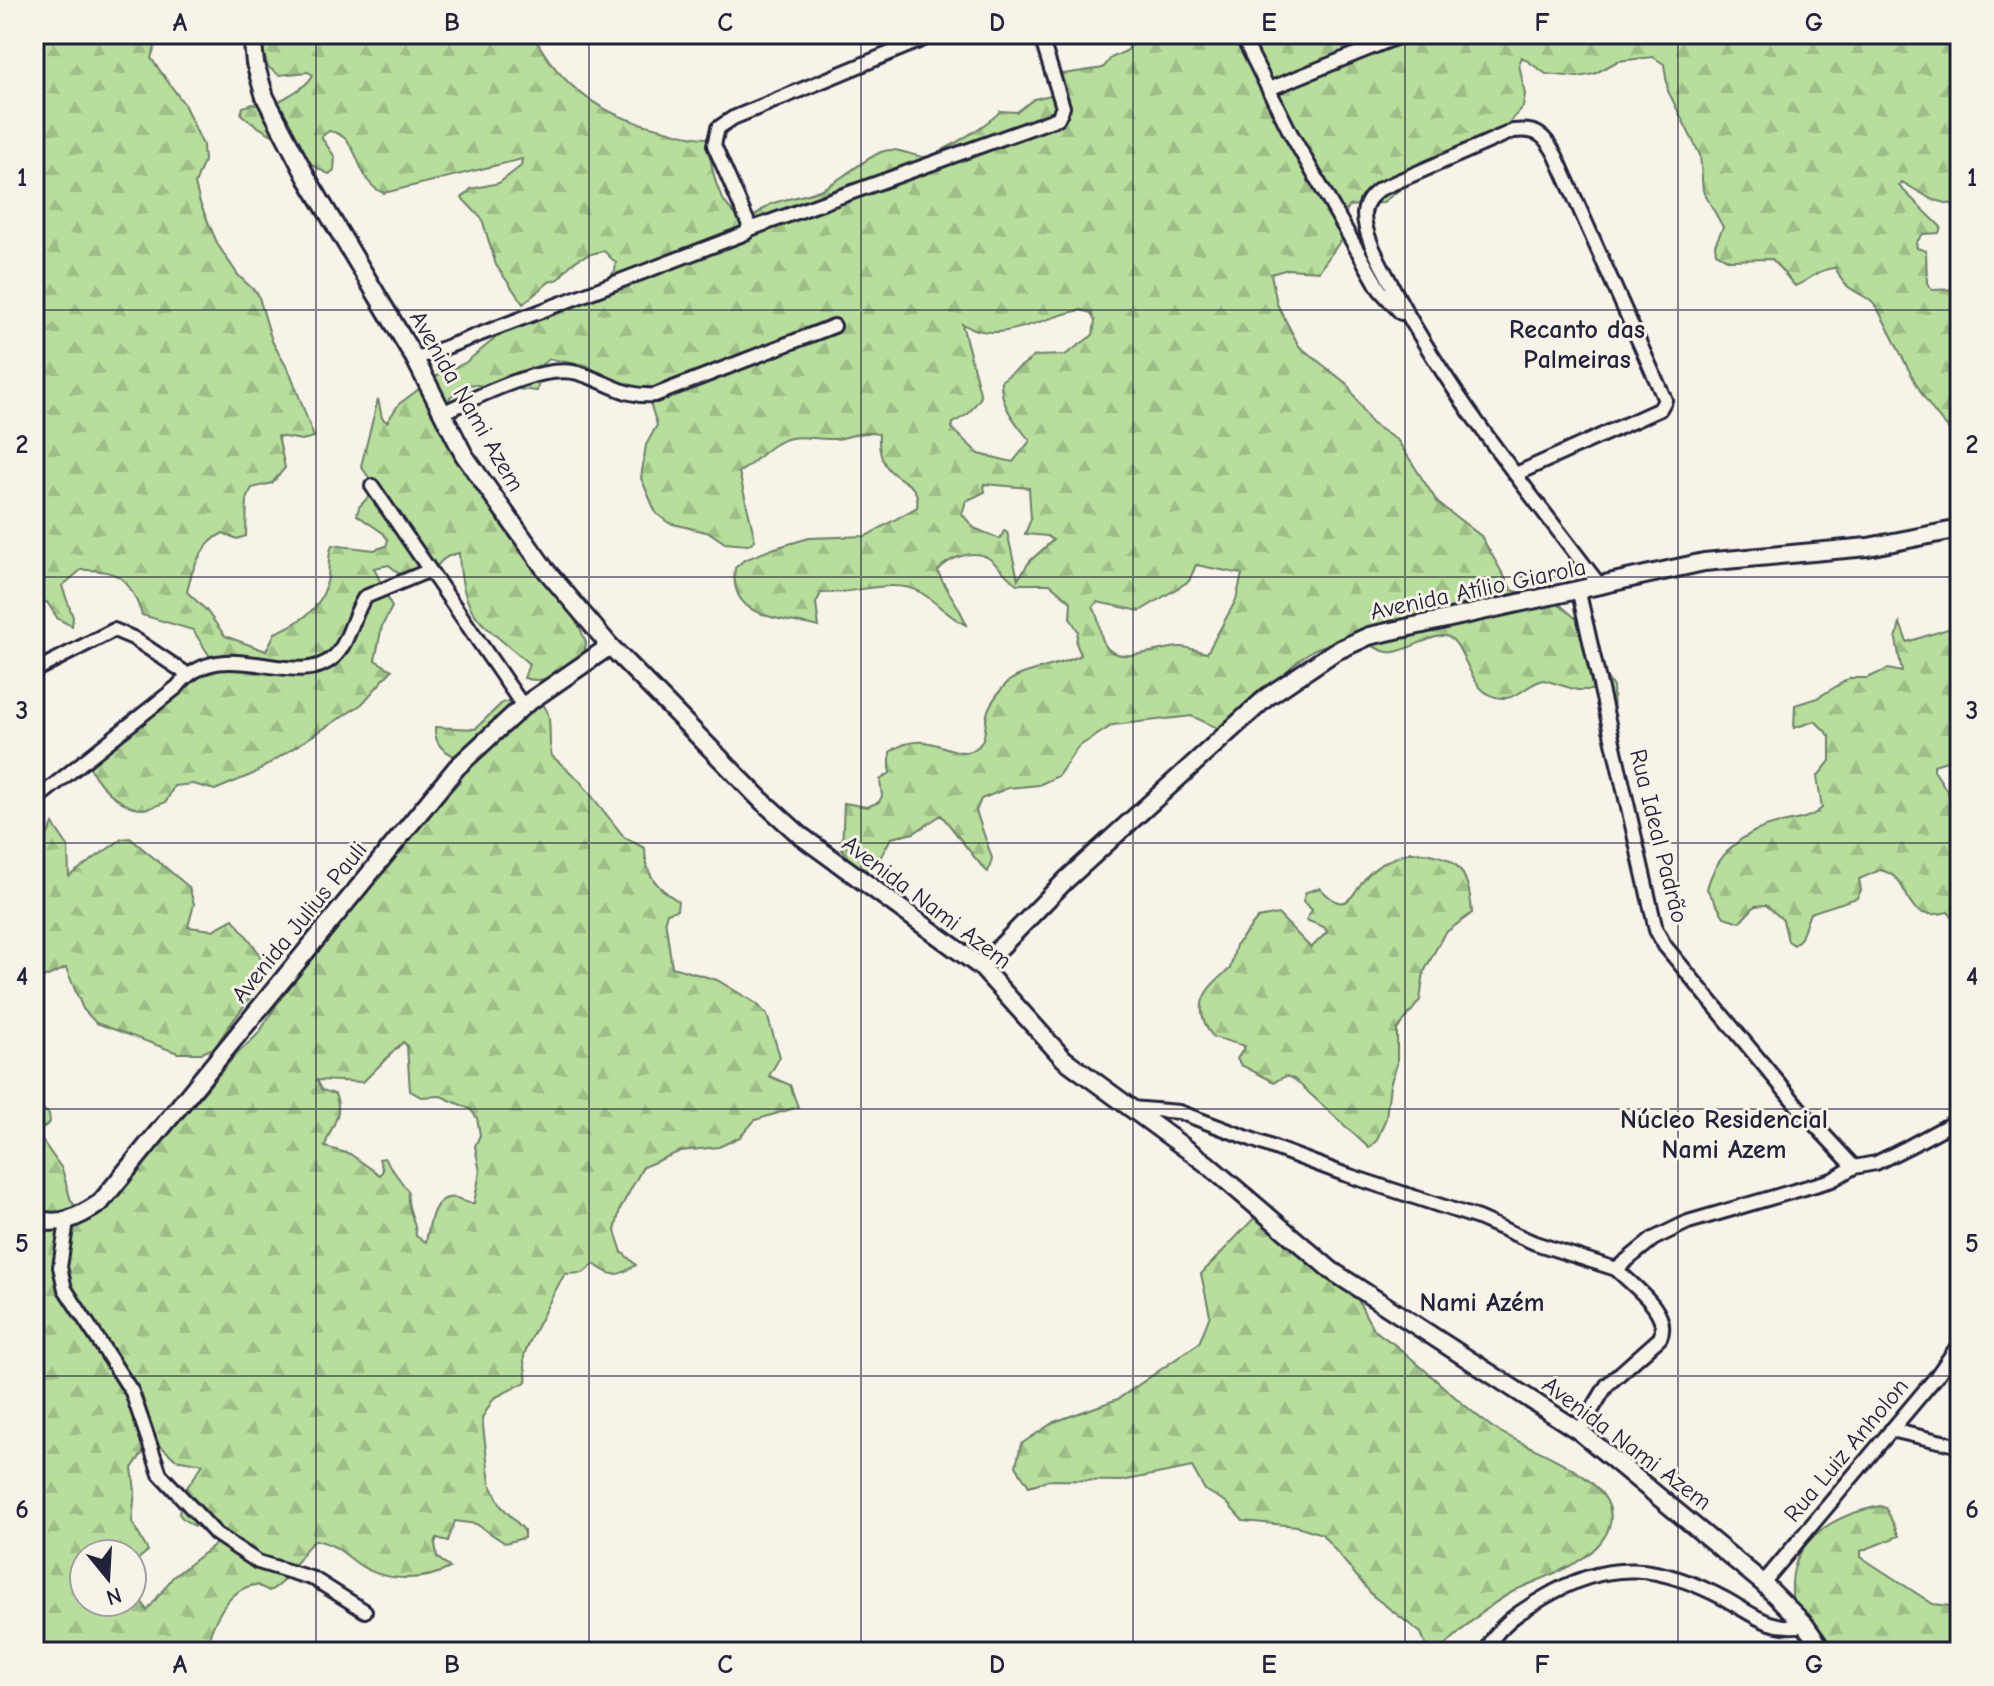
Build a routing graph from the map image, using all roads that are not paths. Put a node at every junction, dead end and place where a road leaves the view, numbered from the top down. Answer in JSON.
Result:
{"nodes":[{"id":1,"x":252,"y":34,"type":"edge"},
{"id":2,"x":936,"y":34,"type":"edge"},
{"id":3,"x":1040,"y":34,"type":"edge"},
{"id":4,"x":1241,"y":34,"type":"edge"},
{"id":5,"x":1405,"y":34,"type":"edge"},
{"id":6,"x":1269,"y":89,"type":"junction"},
{"id":7,"x":750,"y":229,"type":"junction"},
{"id":8,"x":1411,"y":325,"type":"junction"},
{"id":9,"x":834,"y":326,"type":"dead end"},
{"id":10,"x":415,"y":359,"type":"junction"},
{"id":11,"x":442,"y":413,"type":"junction"},
{"id":12,"x":1516,"y":474,"type":"junction"},
{"id":13,"x":372,"y":486,"type":"dead end"},
{"id":14,"x":1960,"y":529,"type":"edge"},
{"id":15,"x":428,"y":571,"type":"junction"},
{"id":16,"x":1601,"y":587,"type":"junction"},
{"id":17,"x":1579,"y":593,"type":"junction"},
{"id":18,"x":610,"y":646,"type":"junction"},
{"id":19,"x":34,"y":671,"type":"edge"},
{"id":20,"x":187,"y":674,"type":"junction"},
{"id":21,"x":523,"y":706,"type":"junction"},
{"id":22,"x":34,"y":801,"type":"edge"},
{"id":23,"x":981,"y":967,"type":"junction"},
{"id":24,"x":1131,"y":1108,"type":"junction"},
{"id":25,"x":1960,"y":1119,"type":"edge"},
{"id":26,"x":1854,"y":1167,"type":"junction"},
{"id":27,"x":34,"y":1218,"type":"edge"},
{"id":28,"x":67,"y":1221,"type":"junction"},
{"id":29,"x":1616,"y":1269,"type":"junction"},
{"id":30,"x":1960,"y":1343,"type":"edge"},
{"id":31,"x":1891,"y":1430,"type":"junction"},
{"id":32,"x":1579,"y":1431,"type":"junction"},
{"id":33,"x":1960,"y":1446,"type":"edge"},
{"id":34,"x":1763,"y":1583,"type":"junction"},
{"id":35,"x":365,"y":1611,"type":"dead end"},
{"id":36,"x":1805,"y":1625,"type":"junction"},
{"id":37,"x":1487,"y":1652,"type":"edge"},
{"id":38,"x":1824,"y":1652,"type":"edge"}],
"edges":[{"from":1,"to":10,"type":"street","name":"Avenida Nami Azem"},
{"from":2,"to":7,"type":"street"},
{"from":3,"to":7,"type":"street"},
{"from":4,"to":6,"type":"street"},
{"from":5,"to":6,"type":"street"},
{"from":6,"to":8,"type":"street"},
{"from":7,"to":10,"type":"street"},
{"from":8,"to":12,"type":"street"},
{"from":8,"to":12,"type":"street"},
{"from":9,"to":11,"type":"street"},
{"from":10,"to":11,"type":"street","name":"Avenida Nami Azem"},
{"from":11,"to":18,"type":"street","name":"Avenida Nami Azem"},
{"from":12,"to":16,"type":"street"},
{"from":13,"to":15,"type":"street"},
{"from":14,"to":16,"type":"street","name":"Avenida Atílio Giarola"},
{"from":15,"to":20,"type":"street"},
{"from":15,"to":21,"type":"street"},
{"from":16,"to":17,"type":"street","name":"Avenida Atílio Giarola"},
{"from":17,"to":23,"type":"street","name":"Avenida Atílio Giarola"},
{"from":17,"to":26,"type":"street","name":"Rua Ideal Padrão"},
{"from":18,"to":21,"type":"street","name":"Avenida Julius Pauli"},
{"from":18,"to":23,"type":"street","name":"Avenida Nami Azem"},
{"from":19,"to":20,"type":"street"},
{"from":20,"to":22,"type":"street"},
{"from":21,"to":28,"type":"street","name":"Avenida Julius Pauli"},
{"from":23,"to":24,"type":"street","name":"Avenida Nami Azem"},
{"from":24,"to":29,"type":"street"},
{"from":24,"to":32,"type":"street","name":"Avenida Nami Azem"},
{"from":25,"to":26,"type":"street"},
{"from":26,"to":29,"type":"street"},
{"from":27,"to":28,"type":"street"},
{"from":28,"to":35,"type":"street"},
{"from":29,"to":32,"type":"street"},
{"from":30,"to":31,"type":"street","name":"Rua Luiz Anholon"},
{"from":31,"to":33,"type":"street"},
{"from":31,"to":34,"type":"street","name":"Rua Luiz Anholon"},
{"from":32,"to":34,"type":"street","name":"Avenida Nami Azem"},
{"from":34,"to":36,"type":"street","name":"Avenida Nami Azem"},
{"from":36,"to":37,"type":"street"},
{"from":36,"to":38,"type":"street","name":"Avenida Nami Azem"}]}
